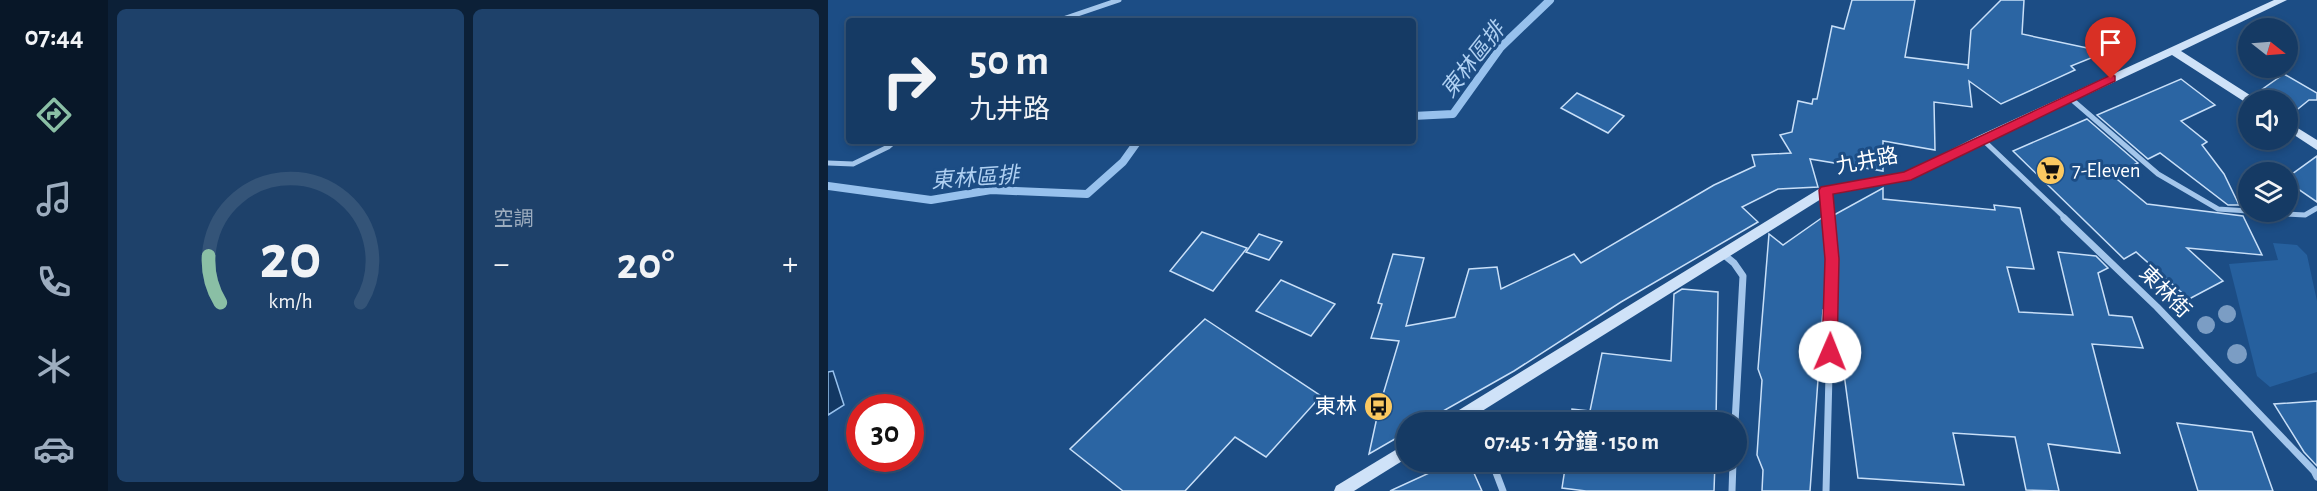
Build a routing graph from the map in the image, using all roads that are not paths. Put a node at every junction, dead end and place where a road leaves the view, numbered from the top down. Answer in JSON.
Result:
{"nodes":[{"id":1,"x":1119,"y":0,"type":"edge"},
{"id":2,"x":2282,"y":0,"type":"edge"},
{"id":3,"x":1066,"y":18,"type":"edge"},
{"id":4,"x":2172,"y":50,"type":"junction"},
{"id":5,"x":2238,"y":93,"type":"edge"},
{"id":6,"x":2070,"y":98,"type":"junction"},
{"id":7,"x":2298,"y":133,"type":"edge"},
{"id":8,"x":1982,"y":139,"type":"junction"},
{"id":9,"x":892,"y":144,"type":"edge"},
{"id":10,"x":2317,"y":146,"type":"edge"},
{"id":11,"x":828,"y":163,"type":"edge"},
{"id":12,"x":1826,"y":190,"type":"junction"},
{"id":13,"x":2317,"y":208,"type":"edge"},
{"id":14,"x":2238,"y":210,"type":"edge"},
{"id":15,"x":2298,"y":214,"type":"edge"},
{"id":16,"x":1723,"y":254,"type":"junction"},
{"id":17,"x":1469,"y":412,"type":"edge"},
{"id":18,"x":1736,"y":412,"type":"edge"},
{"id":19,"x":1396,"y":457,"type":"edge"},
{"id":20,"x":1496,"y":472,"type":"edge"},
{"id":21,"x":1733,"y":472,"type":"edge"},
{"id":22,"x":2317,"y":477,"type":"edge"},
{"id":23,"x":1341,"y":491,"type":"edge"},
{"id":24,"x":1503,"y":491,"type":"edge"},
{"id":25,"x":1732,"y":491,"type":"edge"},
{"id":26,"x":1826,"y":491,"type":"edge"}],
"edges":[{"from":1,"to":3,"type":"street"},
{"from":2,"to":4,"type":"main road","name":"九井路"},
{"from":4,"to":5,"type":"main road"},
{"from":4,"to":6,"type":"main road","name":"九井路"},
{"from":6,"to":8,"type":"main road","name":"九井路"},
{"from":6,"to":14,"type":"street"},
{"from":7,"to":10,"type":"main road"},
{"from":8,"to":12,"type":"main road","name":"九井路"},
{"from":8,"to":22,"type":"street","name":"東林街"},
{"from":9,"to":11,"type":"street"},
{"from":12,"to":16,"type":"main road","name":"九井路"},
{"from":12,"to":26,"type":"street"},
{"from":13,"to":15,"type":"street"},
{"from":16,"to":17,"type":"main road","name":"九井路"},
{"from":16,"to":18,"type":"street"},
{"from":19,"to":23,"type":"main road"},
{"from":20,"to":24,"type":"street"},
{"from":21,"to":25,"type":"street"}]}
